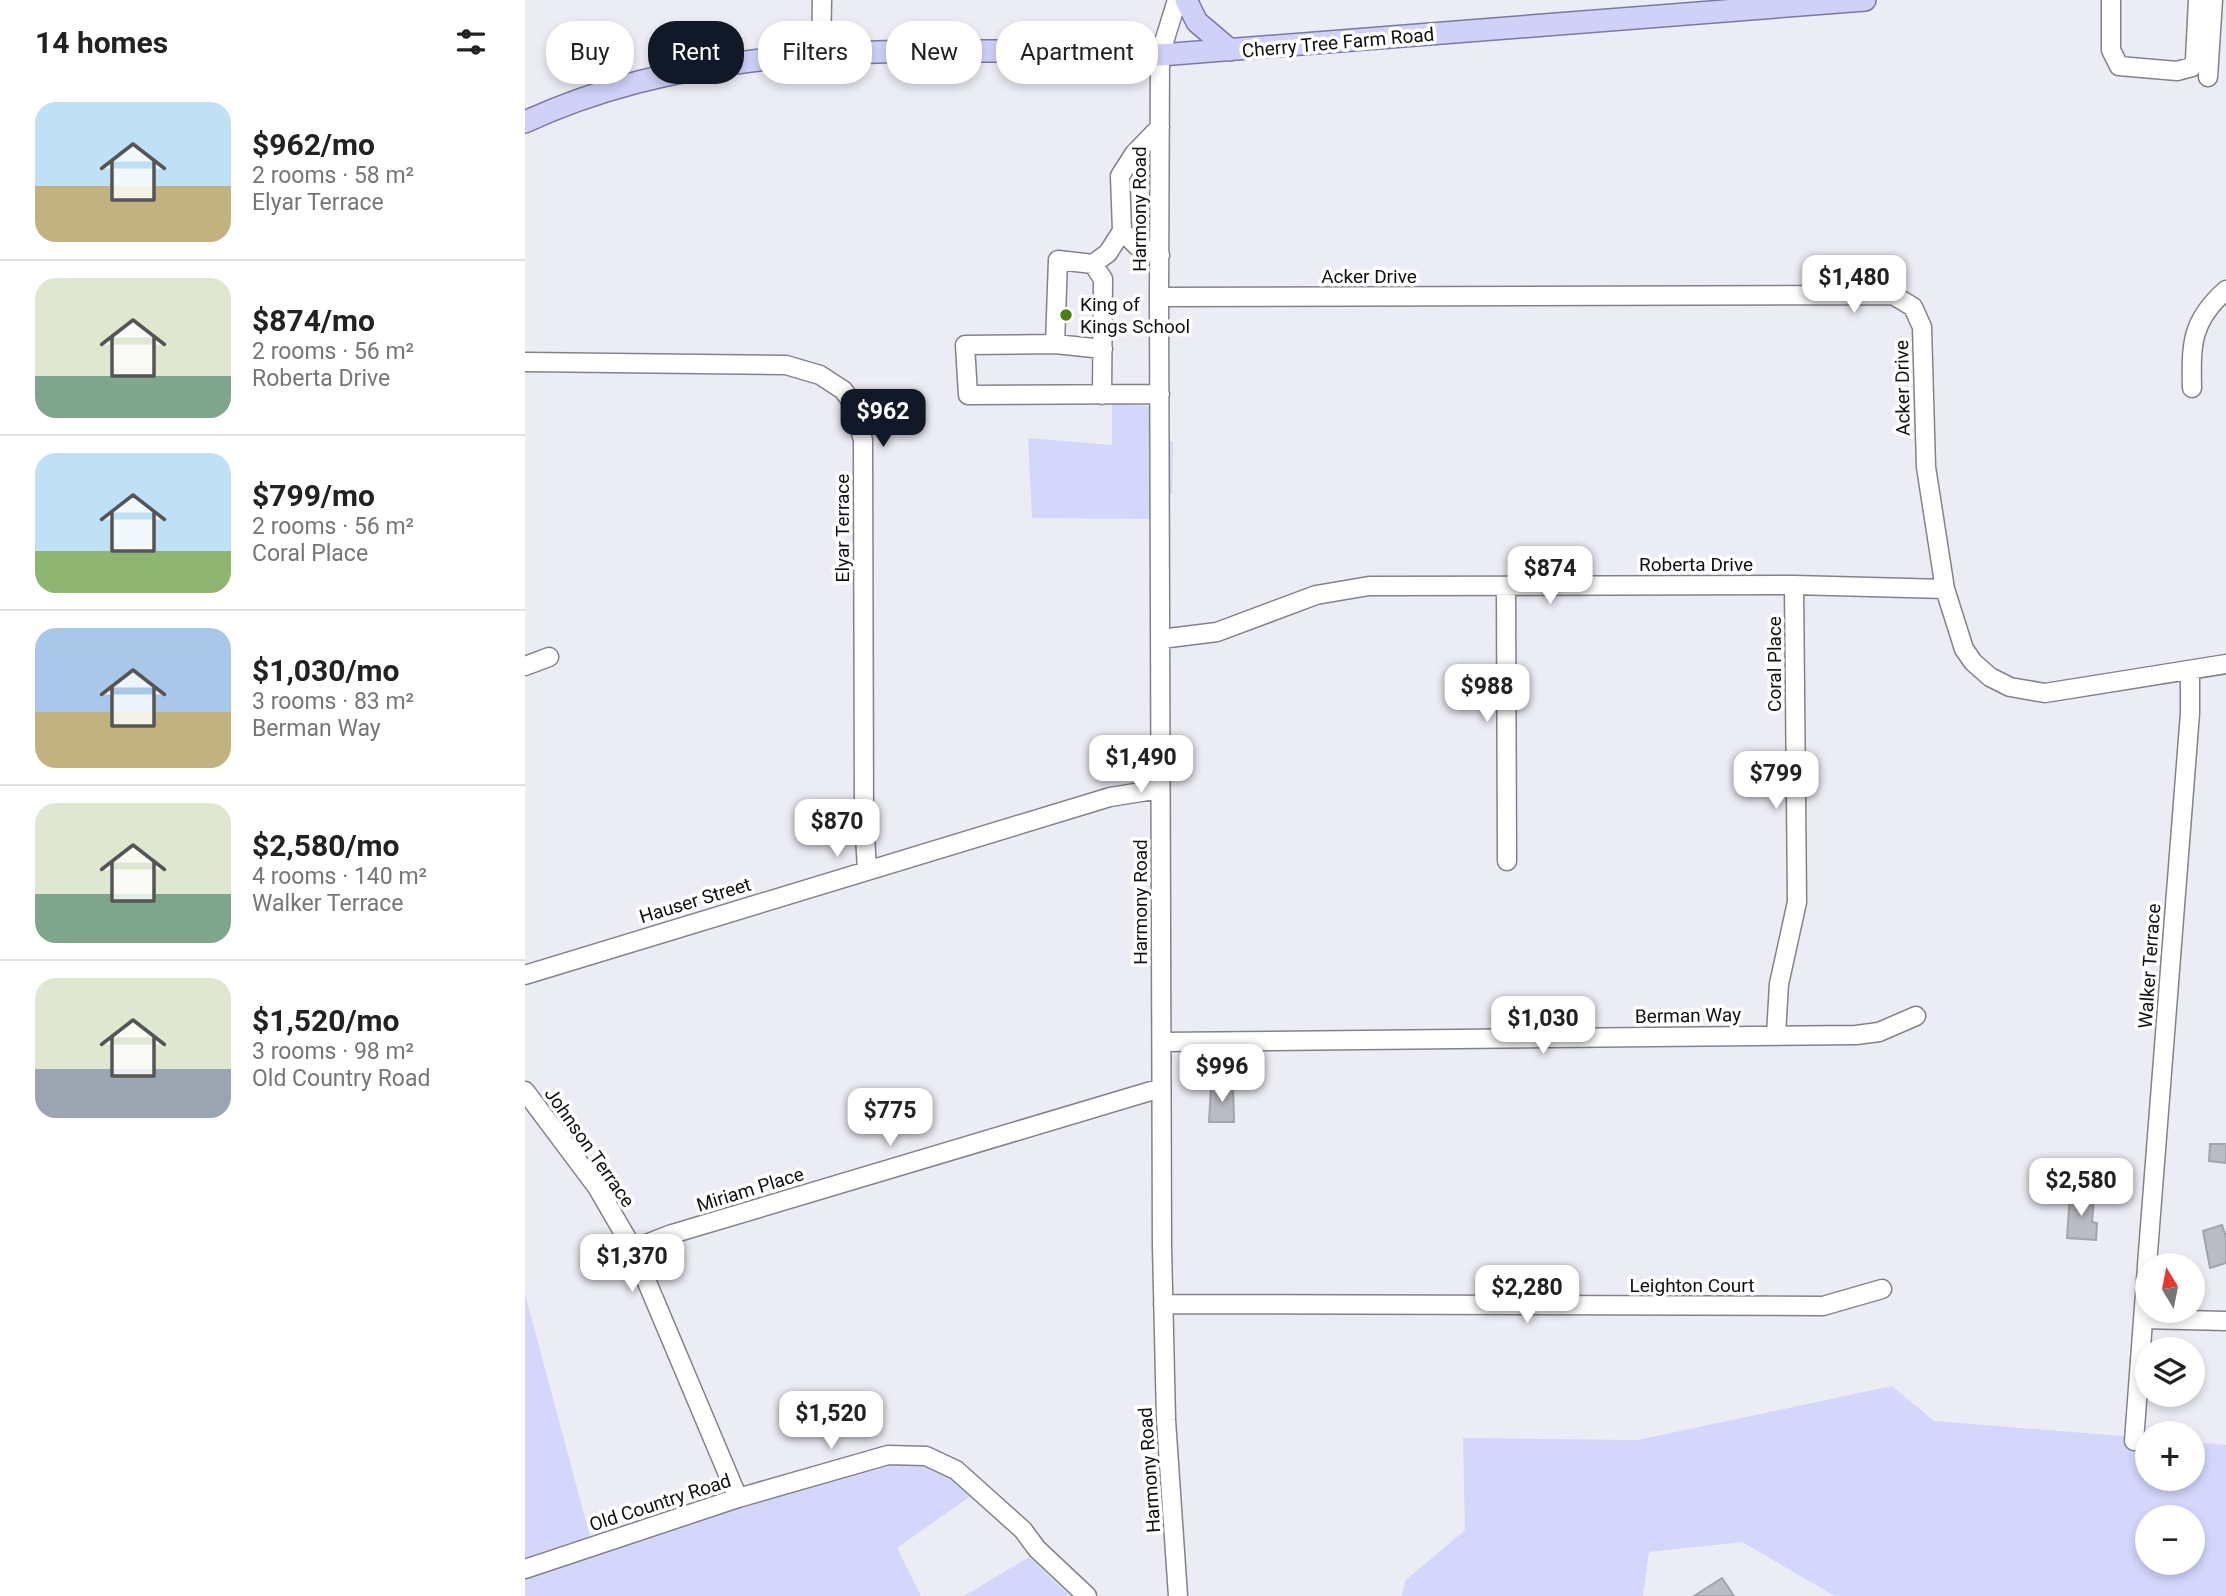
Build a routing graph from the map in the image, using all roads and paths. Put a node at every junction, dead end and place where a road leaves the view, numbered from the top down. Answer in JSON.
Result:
{"nodes":[{"id":1,"x":822,"y":0,"type":"edge"},
{"id":2,"x":1177,"y":0,"type":"edge"},
{"id":3,"x":1186,"y":0,"type":"edge"},
{"id":4,"x":1865,"y":0,"type":"edge"},
{"id":5,"x":2111,"y":0,"type":"edge"},
{"id":6,"x":2198,"y":0,"type":"edge"},
{"id":7,"x":2214,"y":0,"type":"edge"},
{"id":8,"x":2226,"y":5,"type":"edge"},
{"id":9,"x":822,"y":21,"type":"edge"},
{"id":10,"x":1230,"y":50,"type":"junction"},
{"id":11,"x":872,"y":54,"type":"edge"},
{"id":12,"x":1160,"y":55,"type":"junction"},
{"id":13,"x":758,"y":60,"type":"edge"},
{"id":14,"x":2209,"y":77,"type":"dead end"},
{"id":15,"x":525,"y":122,"type":"edge"},
{"id":16,"x":1160,"y":127,"type":"junction"},
{"id":17,"x":1122,"y":231,"type":"junction"},
{"id":18,"x":1160,"y":255,"type":"junction"},
{"id":19,"x":1093,"y":264,"type":"junction"},
{"id":20,"x":2226,"y":290,"type":"edge"},
{"id":21,"x":1160,"y":297,"type":"junction"},
{"id":22,"x":1055,"y":344,"type":"junction"},
{"id":23,"x":1103,"y":349,"type":"junction"},
{"id":24,"x":525,"y":362,"type":"edge"},
{"id":25,"x":2192,"y":388,"type":"dead end"},
{"id":26,"x":1160,"y":394,"type":"junction"},
{"id":27,"x":1103,"y":395,"type":"junction"},
{"id":28,"x":1794,"y":585,"type":"junction"},
{"id":29,"x":1506,"y":588,"type":"junction"},
{"id":30,"x":1945,"y":589,"type":"junction"},
{"id":31,"x":1161,"y":639,"type":"junction"},
{"id":32,"x":549,"y":657,"type":"dead end"},
{"id":33,"x":2226,"y":664,"type":"edge"},
{"id":34,"x":525,"y":666,"type":"edge"},
{"id":35,"x":2190,"y":671,"type":"junction"},
{"id":36,"x":1160,"y":789,"type":"junction"},
{"id":37,"x":1507,"y":861,"type":"dead end"},
{"id":38,"x":867,"y":869,"type":"junction"},
{"id":39,"x":525,"y":975,"type":"edge"},
{"id":40,"x":1916,"y":1016,"type":"dead end"},
{"id":41,"x":1776,"y":1035,"type":"junction"},
{"id":42,"x":1162,"y":1042,"type":"junction"},
{"id":43,"x":1161,"y":1088,"type":"junction"},
{"id":44,"x":525,"y":1091,"type":"edge"},
{"id":45,"x":633,"y":1249,"type":"junction"},
{"id":46,"x":2148,"y":1253,"type":"edge"},
{"id":47,"x":1882,"y":1289,"type":"dead end"},
{"id":48,"x":1163,"y":1304,"type":"junction"},
{"id":49,"x":2205,"y":1320,"type":"edge"},
{"id":50,"x":2226,"y":1321,"type":"edge"},
{"id":51,"x":2143,"y":1323,"type":"edge"},
{"id":52,"x":2134,"y":1441,"type":"dead end"},
{"id":53,"x":738,"y":1498,"type":"junction"},
{"id":54,"x":525,"y":1569,"type":"edge"},
{"id":55,"x":1087,"y":1596,"type":"edge"},
{"id":56,"x":1178,"y":1596,"type":"edge"}],
"edges":[{"from":1,"to":9,"type":"street"},
{"from":2,"to":12,"type":"street","name":"Harmony Road"},
{"from":3,"to":10,"type":"main road"},
{"from":4,"to":10,"type":"main road","name":"Cherry Tree Farm Road"},
{"from":5,"to":6,"type":"street"},
{"from":7,"to":8,"type":"street"},
{"from":7,"to":14,"type":"street"},
{"from":10,"to":12,"type":"main road","name":"Cherry Tree Farm Road"},
{"from":11,"to":12,"type":"main road","name":"Cherry Tree Farm Road"},
{"from":12,"to":16,"type":"street","name":"Harmony Road"},
{"from":13,"to":15,"type":"main road","name":"Cherry Tree Farm Road"},
{"from":16,"to":17,"type":"street"},
{"from":16,"to":18,"type":"street","name":"Harmony Road"},
{"from":17,"to":18,"type":"street"},
{"from":17,"to":19,"type":"street"},
{"from":18,"to":21,"type":"street","name":"Harmony Road"},
{"from":19,"to":22,"type":"street"},
{"from":19,"to":23,"type":"street"},
{"from":20,"to":25,"type":"street"},
{"from":21,"to":26,"type":"street","name":"Harmony Road"},
{"from":21,"to":30,"type":"street","name":"Acker Drive"},
{"from":22,"to":23,"type":"street"},
{"from":22,"to":27,"type":"street"},
{"from":23,"to":27,"type":"street"},
{"from":24,"to":38,"type":"street","name":"Elyar Terrace"},
{"from":26,"to":27,"type":"street"},
{"from":26,"to":31,"type":"street","name":"Harmony Road"},
{"from":28,"to":29,"type":"street","name":"Roberta Drive"},
{"from":28,"to":30,"type":"street","name":"Roberta Drive"},
{"from":28,"to":41,"type":"street","name":"Coral Place"},
{"from":29,"to":31,"type":"street","name":"Roberta Drive"},
{"from":29,"to":37,"type":"street"},
{"from":30,"to":35,"type":"street","name":"Acker Drive"},
{"from":31,"to":36,"type":"street","name":"Harmony Road"},
{"from":32,"to":34,"type":"street"},
{"from":33,"to":35,"type":"street","name":"Acker Drive"},
{"from":35,"to":46,"type":"street","name":"Walker Terrace"},
{"from":36,"to":38,"type":"street","name":"Hauser Street"},
{"from":36,"to":42,"type":"street","name":"Harmony Road"},
{"from":38,"to":39,"type":"street","name":"Hauser Street"},
{"from":40,"to":41,"type":"street","name":"Berman Way"},
{"from":41,"to":42,"type":"street","name":"Berman Way"},
{"from":42,"to":43,"type":"street","name":"Harmony Road"},
{"from":43,"to":45,"type":"street","name":"Miriam Place"},
{"from":43,"to":48,"type":"street","name":"Harmony Road"},
{"from":44,"to":45,"type":"street","name":"Johnson Terrace"},
{"from":45,"to":53,"type":"street","name":"Johnson Terrace"},
{"from":47,"to":48,"type":"street","name":"Leighton Court"},
{"from":48,"to":56,"type":"street","name":"Harmony Road"},
{"from":49,"to":50,"type":"street"},
{"from":51,"to":52,"type":"street","name":"Walker Terrace"},
{"from":53,"to":54,"type":"street","name":"Old Country Road"},
{"from":53,"to":55,"type":"street","name":"Old Country Road"}]}
